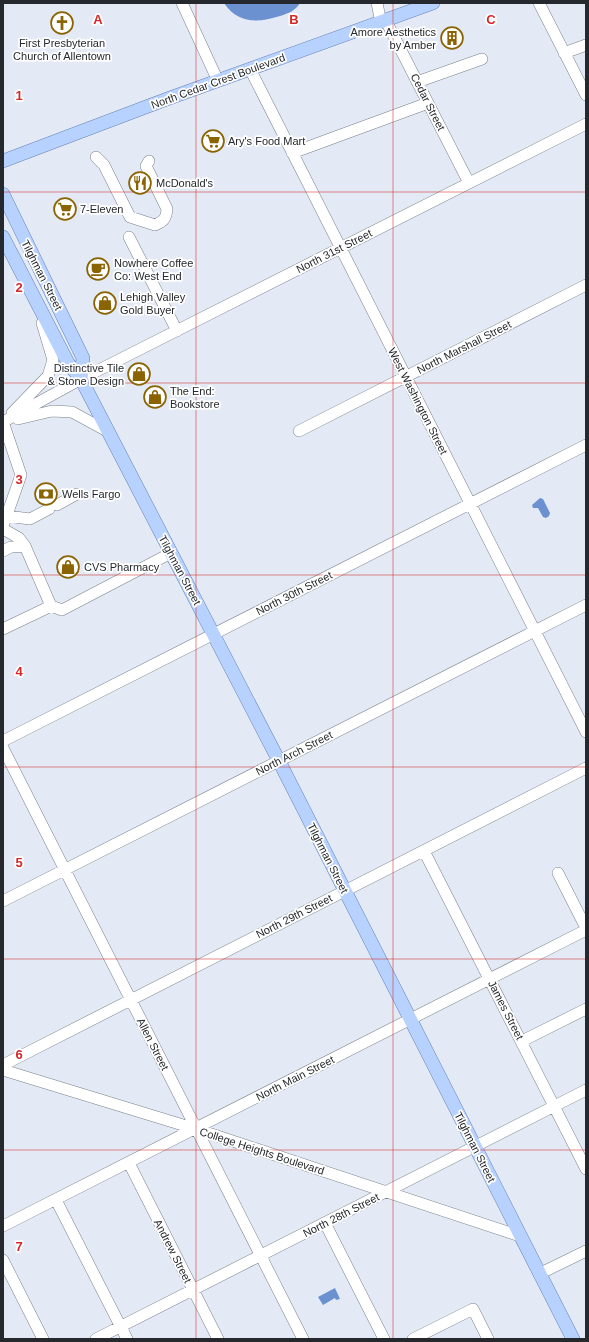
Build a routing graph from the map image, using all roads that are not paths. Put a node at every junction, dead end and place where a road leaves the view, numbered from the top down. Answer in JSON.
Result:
{"nodes":[{"id":1,"x":182,"y":3,"type":"edge"},
{"id":2,"x":377,"y":3,"type":"edge"},
{"id":3,"x":433,"y":3,"type":"edge"},
{"id":4,"x":539,"y":3,"type":"edge"},
{"id":5,"x":383,"y":22,"type":"junction"},
{"id":6,"x":586,"y":45,"type":"edge"},
{"id":7,"x":564,"y":53,"type":"junction"},
{"id":8,"x":482,"y":59,"type":"dead end"},
{"id":9,"x":250,"y":69,"type":"junction"},
{"id":10,"x":218,"y":81,"type":"junction"},
{"id":11,"x":418,"y":82,"type":"junction"},
{"id":12,"x":586,"y":95,"type":"edge"},
{"id":13,"x":428,"y":103,"type":"junction"},
{"id":14,"x":586,"y":124,"type":"edge"},
{"id":15,"x":292,"y":153,"type":"junction"},
{"id":16,"x":96,"y":157,"type":"dead end"},
{"id":17,"x":149,"y":160,"type":"dead end"},
{"id":18,"x":3,"y":161,"type":"edge"},
{"id":19,"x":469,"y":183,"type":"junction"},
{"id":20,"x":3,"y":194,"type":"edge"},
{"id":21,"x":3,"y":236,"type":"edge"},
{"id":22,"x":129,"y":237,"type":"dead end"},
{"id":23,"x":341,"y":248,"type":"junction"},
{"id":24,"x":586,"y":285,"type":"edge"},
{"id":25,"x":31,"y":292,"type":"junction"},
{"id":26,"x":177,"y":330,"type":"junction"},
{"id":27,"x":406,"y":376,"type":"junction"},
{"id":28,"x":81,"y":379,"type":"junction"},
{"id":29,"x":3,"y":422,"type":"edge"},
{"id":30,"x":299,"y":430,"type":"dead end"},
{"id":31,"x":107,"y":431,"type":"junction"},
{"id":32,"x":586,"y":445,"type":"edge"},
{"id":33,"x":77,"y":494,"type":"dead end"},
{"id":34,"x":470,"y":504,"type":"junction"},
{"id":35,"x":5,"y":521,"type":"edge"},
{"id":36,"x":3,"y":529,"type":"edge"},
{"id":37,"x":25,"y":546,"type":"junction"},
{"id":38,"x":3,"y":550,"type":"edge"},
{"id":39,"x":172,"y":553,"type":"junction"},
{"id":40,"x":586,"y":605,"type":"edge"},
{"id":41,"x":52,"y":606,"type":"junction"},
{"id":42,"x":3,"y":629,"type":"edge"},
{"id":43,"x":535,"y":631,"type":"junction"},
{"id":44,"x":214,"y":633,"type":"junction"},
{"id":45,"x":586,"y":732,"type":"edge"},
{"id":46,"x":3,"y":741,"type":"edge"},
{"id":47,"x":3,"y":748,"type":"edge"},
{"id":48,"x":279,"y":761,"type":"junction"},
{"id":49,"x":586,"y":768,"type":"edge"},
{"id":50,"x":424,"y":851,"type":"junction"},
{"id":51,"x":65,"y":870,"type":"junction"},
{"id":52,"x":558,"y":873,"type":"dead end"},
{"id":53,"x":345,"y":891,"type":"junction"},
{"id":54,"x":3,"y":901,"type":"edge"},
{"id":55,"x":586,"y":929,"type":"edge"},
{"id":56,"x":490,"y":979,"type":"junction"},
{"id":57,"x":131,"y":1000,"type":"junction"},
{"id":58,"x":586,"y":1009,"type":"edge"},
{"id":59,"x":410,"y":1019,"type":"junction"},
{"id":60,"x":522,"y":1041,"type":"junction"},
{"id":61,"x":3,"y":1065,"type":"edge"},
{"id":62,"x":3,"y":1070,"type":"edge"},
{"id":63,"x":586,"y":1090,"type":"edge"},
{"id":64,"x":554,"y":1106,"type":"junction"},
{"id":65,"x":196,"y":1129,"type":"junction"},
{"id":66,"x":475,"y":1146,"type":"junction"},
{"id":67,"x":129,"y":1163,"type":"junction"},
{"id":68,"x":586,"y":1169,"type":"edge"},
{"id":69,"x":386,"y":1192,"type":"junction"},
{"id":70,"x":56,"y":1200,"type":"junction"},
{"id":71,"x":325,"y":1223,"type":"junction"},
{"id":72,"x":3,"y":1226,"type":"edge"},
{"id":73,"x":520,"y":1236,"type":"junction"},
{"id":74,"x":586,"y":1251,"type":"edge"},
{"id":75,"x":260,"y":1256,"type":"junction"},
{"id":76,"x":3,"y":1260,"type":"edge"},
{"id":77,"x":539,"y":1274,"type":"junction"},
{"id":78,"x":193,"y":1290,"type":"junction"},
{"id":79,"x":120,"y":1326,"type":"junction"},
{"id":80,"x":43,"y":1339,"type":"edge"},
{"id":81,"x":96,"y":1339,"type":"edge"},
{"id":82,"x":127,"y":1339,"type":"edge"},
{"id":83,"x":218,"y":1339,"type":"edge"},
{"id":84,"x":302,"y":1339,"type":"edge"},
{"id":85,"x":384,"y":1339,"type":"edge"},
{"id":86,"x":413,"y":1339,"type":"edge"},
{"id":87,"x":488,"y":1339,"type":"edge"},
{"id":88,"x":573,"y":1339,"type":"edge"}],
"edges":[{"from":1,"to":10,"type":"street"},
{"from":2,"to":5,"type":"street","name":"Cedar Street"},
{"from":3,"to":5,"type":"main road","name":"North Cedar Crest Boulevard"},
{"from":4,"to":7,"type":"street"},
{"from":5,"to":9,"type":"main road","name":"North Cedar Crest Boulevard"},
{"from":5,"to":11,"type":"street","name":"Cedar Street"},
{"from":6,"to":7,"type":"street"},
{"from":7,"to":12,"type":"street"},
{"from":8,"to":11,"type":"street"},
{"from":9,"to":10,"type":"main road","name":"North Cedar Crest Boulevard"},
{"from":9,"to":15,"type":"street","name":"West Washington Street"},
{"from":10,"to":18,"type":"main road","name":"North Cedar Crest Boulevard"},
{"from":11,"to":13,"type":"street","name":"Cedar Street"},
{"from":13,"to":15,"type":"street"},
{"from":13,"to":19,"type":"street","name":"Cedar Street"},
{"from":14,"to":19,"type":"street","name":"North 31st Street"},
{"from":15,"to":23,"type":"street","name":"West Washington Street"},
{"from":16,"to":17,"type":"street"},
{"from":19,"to":23,"type":"street","name":"North 31st Street"},
{"from":20,"to":28,"type":"main road","name":"Tilghman Street"},
{"from":21,"to":25,"type":"main road","name":"Tilghman Street"},
{"from":22,"to":26,"type":"street"},
{"from":23,"to":26,"type":"street","name":"North 31st Street"},
{"from":23,"to":27,"type":"street","name":"West Washington Street"},
{"from":24,"to":27,"type":"street","name":"North Marshall Street"},
{"from":25,"to":28,"type":"main road","name":"Tilghman Street"},
{"from":25,"to":29,"type":"street"},
{"from":26,"to":28,"type":"street","name":"North 31st Street"},
{"from":27,"to":30,"type":"street","name":"North Marshall Street"},
{"from":27,"to":34,"type":"street","name":"West Washington Street"},
{"from":28,"to":29,"type":"street","name":"North 31st Street"},
{"from":28,"to":31,"type":"main road","name":"Tilghman Street"},
{"from":29,"to":31,"type":"street"},
{"from":29,"to":35,"type":"street"},
{"from":31,"to":39,"type":"main road","name":"Tilghman Street"},
{"from":32,"to":34,"type":"street","name":"North 30th Street"},
{"from":33,"to":35,"type":"street"},
{"from":34,"to":43,"type":"street","name":"West Washington Street"},
{"from":34,"to":44,"type":"street","name":"North 30th Street"},
{"from":36,"to":37,"type":"street"},
{"from":37,"to":38,"type":"street"},
{"from":37,"to":41,"type":"street"},
{"from":39,"to":41,"type":"street"},
{"from":39,"to":44,"type":"main road","name":"Tilghman Street"},
{"from":40,"to":43,"type":"street","name":"North Arch Street"},
{"from":41,"to":42,"type":"street"},
{"from":43,"to":45,"type":"street","name":"West Washington Street"},
{"from":43,"to":48,"type":"street","name":"North Arch Street"},
{"from":44,"to":46,"type":"street","name":"North 30th Street"},
{"from":44,"to":48,"type":"main road","name":"Tilghman Street"},
{"from":47,"to":51,"type":"street","name":"Allen Street"},
{"from":48,"to":51,"type":"street","name":"North Arch Street"},
{"from":48,"to":53,"type":"main road","name":"Tilghman Street"},
{"from":49,"to":50,"type":"street","name":"North 29th Street"},
{"from":50,"to":53,"type":"street","name":"North 29th Street"},
{"from":50,"to":56,"type":"street","name":"James Street"},
{"from":51,"to":54,"type":"street","name":"North Arch Street"},
{"from":51,"to":57,"type":"street","name":"Allen Street"},
{"from":52,"to":55,"type":"street"},
{"from":53,"to":57,"type":"street","name":"North 29th Street"},
{"from":53,"to":59,"type":"main road","name":"Tilghman Street"},
{"from":55,"to":56,"type":"street","name":"North Main Street"},
{"from":56,"to":59,"type":"street","name":"North Main Street"},
{"from":56,"to":60,"type":"street","name":"James Street"},
{"from":57,"to":61,"type":"street","name":"North 29th Street"},
{"from":57,"to":65,"type":"street","name":"Allen Street"},
{"from":58,"to":60,"type":"street"},
{"from":59,"to":65,"type":"street","name":"North Main Street"},
{"from":59,"to":66,"type":"main road","name":"Tilghman Street"},
{"from":60,"to":64,"type":"street","name":"James Street"},
{"from":62,"to":65,"type":"street","name":"College Heights Boulevard"},
{"from":63,"to":64,"type":"street","name":"North 28th Street"},
{"from":64,"to":66,"type":"street","name":"North 28th Street"},
{"from":64,"to":68,"type":"street","name":"James Street"},
{"from":65,"to":67,"type":"street","name":"North Main Street"},
{"from":65,"to":69,"type":"street","name":"College Heights Boulevard"},
{"from":65,"to":75,"type":"street","name":"Allen Street"},
{"from":66,"to":69,"type":"street","name":"North 28th Street"},
{"from":66,"to":73,"type":"main road","name":"Tilghman Street"},
{"from":67,"to":70,"type":"street","name":"North Main Street"},
{"from":67,"to":78,"type":"street","name":"Andrew Street"},
{"from":69,"to":71,"type":"street","name":"North 28th Street"},
{"from":69,"to":73,"type":"street","name":"College Heights Boulevard"},
{"from":70,"to":72,"type":"street","name":"North Main Street"},
{"from":70,"to":79,"type":"street"},
{"from":71,"to":75,"type":"street","name":"North 28th Street"},
{"from":71,"to":85,"type":"street"},
{"from":73,"to":77,"type":"main road","name":"Tilghman Street"},
{"from":74,"to":77,"type":"street"},
{"from":75,"to":78,"type":"street","name":"North 28th Street"},
{"from":75,"to":84,"type":"street","name":"Allen Street"},
{"from":76,"to":80,"type":"street"},
{"from":77,"to":88,"type":"main road","name":"Tilghman Street"},
{"from":78,"to":79,"type":"street","name":"North 28th Street"},
{"from":78,"to":83,"type":"street","name":"Andrew Street"},
{"from":79,"to":81,"type":"street","name":"North 28th Street"},
{"from":79,"to":82,"type":"street"},
{"from":86,"to":87,"type":"street"}]}
